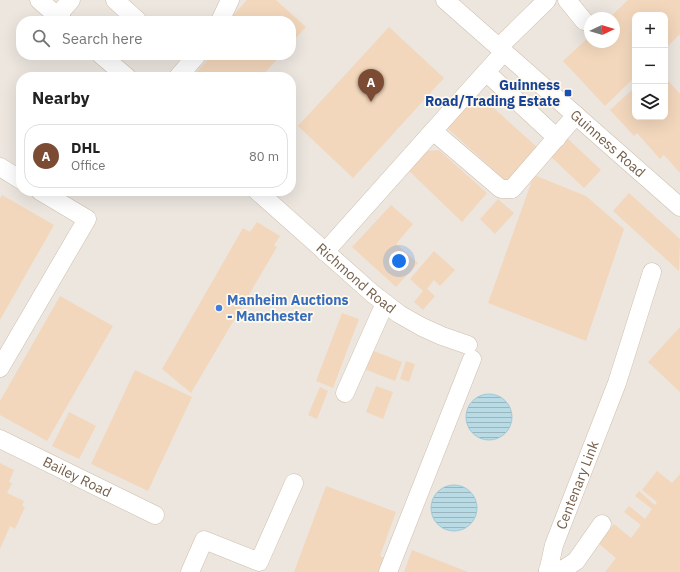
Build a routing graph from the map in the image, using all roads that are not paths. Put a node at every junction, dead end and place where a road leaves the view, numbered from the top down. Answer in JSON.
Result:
{"nodes":[{"id":1,"x":38,"y":0,"type":"edge"},
{"id":2,"x":71,"y":0,"type":"edge"},
{"id":3,"x":115,"y":0,"type":"edge"},
{"id":4,"x":230,"y":0,"type":"edge"},
{"id":5,"x":445,"y":0,"type":"edge"},
{"id":6,"x":547,"y":0,"type":"edge"},
{"id":7,"x":567,"y":0,"type":"edge"},
{"id":8,"x":58,"y":16,"type":"edge"},
{"id":9,"x":61,"y":16,"type":"edge"},
{"id":10,"x":133,"y":16,"type":"edge"},
{"id":11,"x":222,"y":16,"type":"edge"},
{"id":12,"x":584,"y":21,"type":"dead end"},
{"id":13,"x":502,"y":50,"type":"junction"},
{"id":14,"x":108,"y":60,"type":"edge"},
{"id":15,"x":193,"y":60,"type":"edge"},
{"id":16,"x":121,"y":72,"type":"edge"},
{"id":17,"x":182,"y":72,"type":"edge"},
{"id":18,"x":486,"y":72,"type":"junction"},
{"id":19,"x":576,"y":115,"type":"junction"},
{"id":20,"x":433,"y":131,"type":"junction"},
{"id":21,"x":557,"y":138,"type":"junction"},
{"id":22,"x":0,"y":167,"type":"edge"},
{"id":23,"x":16,"y":177,"type":"edge"},
{"id":24,"x":48,"y":196,"type":"edge"},
{"id":25,"x":263,"y":196,"type":"edge"},
{"id":26,"x":680,"y":206,"type":"edge"},
{"id":27,"x":325,"y":252,"type":"junction"},
{"id":28,"x":652,"y":272,"type":"dead end"},
{"id":29,"x":385,"y":303,"type":"junction"},
{"id":30,"x":0,"y":368,"type":"edge"},
{"id":31,"x":345,"y":393,"type":"dead end"},
{"id":32,"x":0,"y":440,"type":"edge"},
{"id":33,"x":294,"y":482,"type":"dead end"},
{"id":34,"x":155,"y":515,"type":"dead end"},
{"id":35,"x":602,"y":524,"type":"dead end"},
{"id":36,"x":557,"y":571,"type":"edge"},
{"id":37,"x":190,"y":572,"type":"edge"},
{"id":38,"x":388,"y":572,"type":"edge"}],
"edges":[{"from":1,"to":8,"type":"street"},
{"from":2,"to":9,"type":"street"},
{"from":3,"to":10,"type":"street"},
{"from":4,"to":11,"type":"street"},
{"from":5,"to":13,"type":"street","name":"Guinness Road"},
{"from":6,"to":13,"type":"street"},
{"from":7,"to":12,"type":"street"},
{"from":13,"to":18,"type":"street"},
{"from":13,"to":19,"type":"street","name":"Guinness Road"},
{"from":14,"to":16,"type":"street"},
{"from":15,"to":17,"type":"street"},
{"from":18,"to":20,"type":"street"},
{"from":18,"to":21,"type":"street"},
{"from":19,"to":21,"type":"street"},
{"from":19,"to":26,"type":"street","name":"Guinness Road"},
{"from":20,"to":21,"type":"street"},
{"from":20,"to":27,"type":"street"},
{"from":22,"to":23,"type":"street"},
{"from":24,"to":30,"type":"street"},
{"from":25,"to":27,"type":"street","name":"Richmond Road"},
{"from":27,"to":29,"type":"street","name":"Richmond Road"},
{"from":28,"to":36,"type":"street","name":"Centenary Link"},
{"from":29,"to":31,"type":"street"},
{"from":29,"to":38,"type":"street","name":"Richmond Road"},
{"from":32,"to":34,"type":"street","name":"Bailey Road"},
{"from":33,"to":37,"type":"street"},
{"from":35,"to":36,"type":"street"}]}
